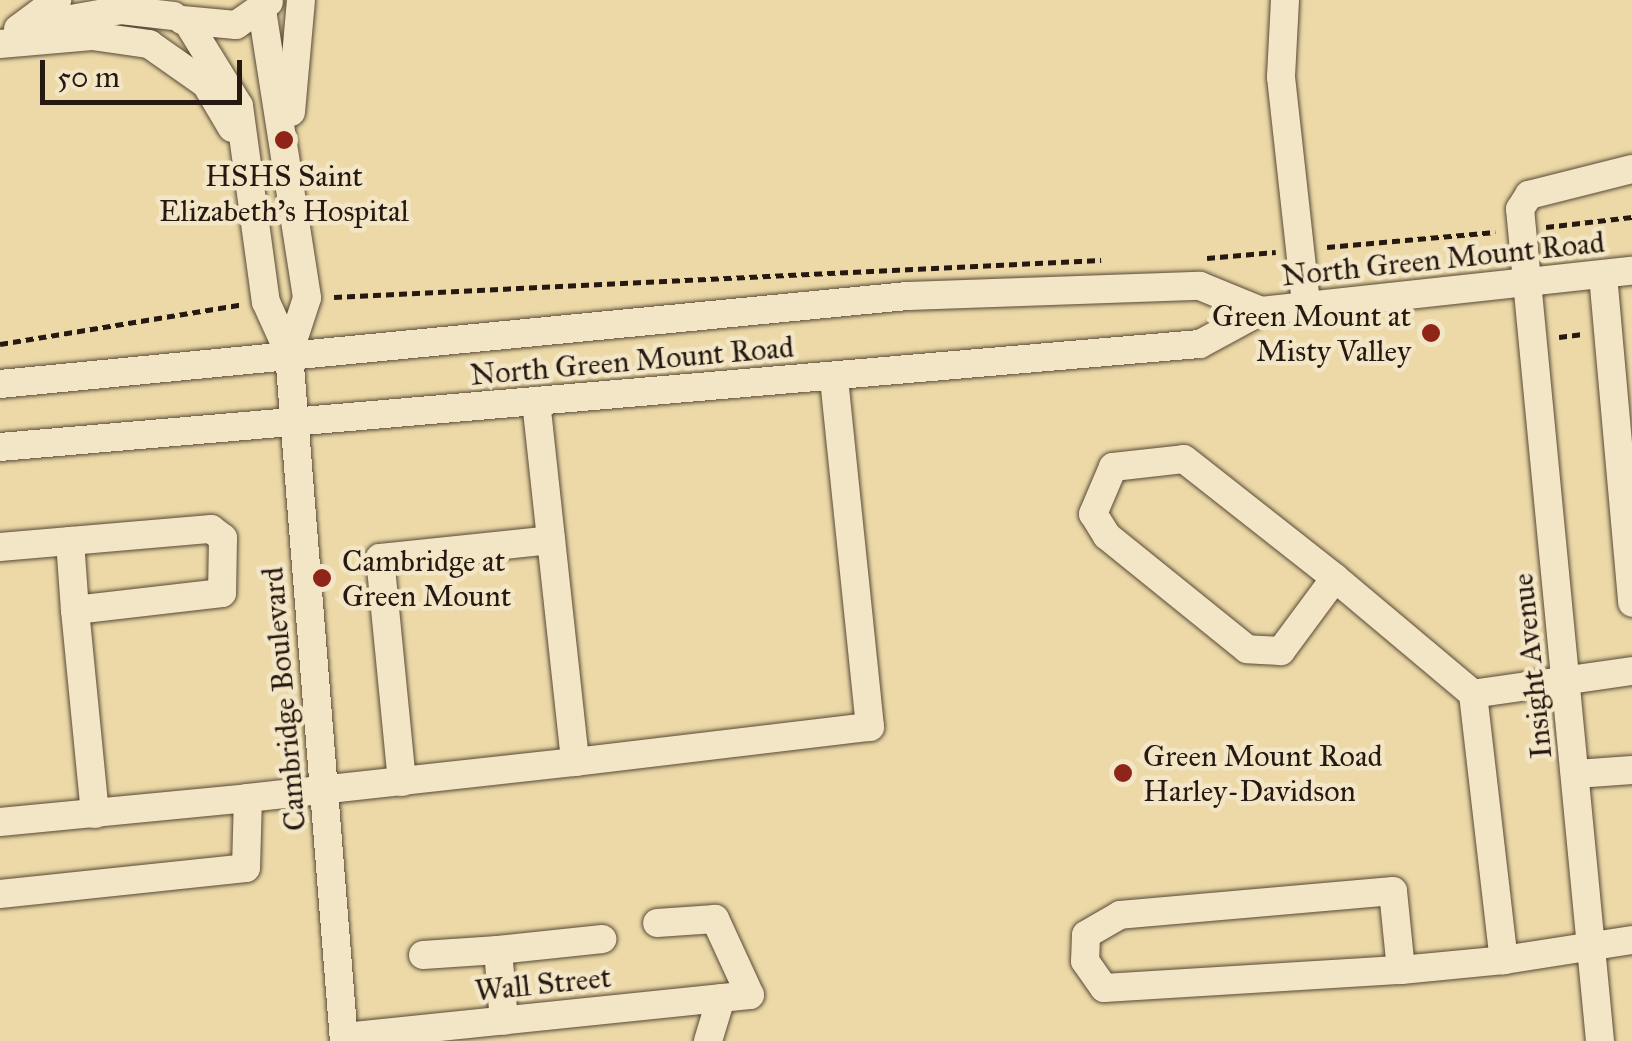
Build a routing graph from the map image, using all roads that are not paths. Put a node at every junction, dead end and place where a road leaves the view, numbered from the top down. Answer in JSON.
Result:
{"nodes":[{"id":1,"x":57,"y":0,"type":"edge"},
{"id":2,"x":300,"y":0,"type":"edge"},
{"id":3,"x":1285,"y":0,"type":"edge"},
{"id":4,"x":267,"y":5,"type":"edge"},
{"id":5,"x":173,"y":13,"type":"edge"},
{"id":6,"x":7,"y":37,"type":"edge"},
{"id":7,"x":287,"y":134,"type":"junction"},
{"id":8,"x":249,"y":147,"type":"junction"},
{"id":9,"x":1632,"y":169,"type":"edge"},
{"id":10,"x":1632,"y":271,"type":"edge"},
{"id":11,"x":1603,"y":274,"type":"junction"},
{"id":12,"x":1526,"y":284,"type":"junction"},
{"id":13,"x":1306,"y":305,"type":"junction"},
{"id":14,"x":1261,"y":311,"type":"junction"},
{"id":15,"x":288,"y":353,"type":"junction"},
{"id":16,"x":834,"y":377,"type":"junction"},
{"id":17,"x":1622,"y":377,"type":"edge"},
{"id":18,"x":0,"y":384,"type":"edge"},
{"id":19,"x":536,"y":401,"type":"junction"},
{"id":20,"x":294,"y":420,"type":"junction"},
{"id":21,"x":1624,"y":432,"type":"edge"},
{"id":22,"x":0,"y":446,"type":"edge"},
{"id":23,"x":551,"y":540,"type":"junction"},
{"id":24,"x":70,"y":541,"type":"junction"},
{"id":25,"x":0,"y":547,"type":"edge"},
{"id":26,"x":1335,"y":578,"type":"junction"},
{"id":27,"x":1632,"y":603,"type":"edge"},
{"id":28,"x":75,"y":610,"type":"junction"},
{"id":29,"x":1632,"y":671,"type":"edge"},
{"id":30,"x":1567,"y":684,"type":"junction"},
{"id":31,"x":1474,"y":694,"type":"junction"},
{"id":32,"x":575,"y":762,"type":"junction"},
{"id":33,"x":1632,"y":770,"type":"edge"},
{"id":34,"x":1576,"y":774,"type":"junction"},
{"id":35,"x":402,"y":782,"type":"junction"},
{"id":36,"x":324,"y":791,"type":"junction"},
{"id":37,"x":248,"y":798,"type":"junction"},
{"id":38,"x":95,"y":814,"type":"junction"},
{"id":39,"x":0,"y":822,"type":"edge"},
{"id":40,"x":0,"y":894,"type":"edge"},
{"id":41,"x":656,"y":923,"type":"dead end"},
{"id":42,"x":602,"y":939,"type":"dead end"},
{"id":43,"x":1632,"y":940,"type":"edge"},
{"id":44,"x":1592,"y":949,"type":"junction"},
{"id":45,"x":498,"y":950,"type":"junction"},
{"id":46,"x":423,"y":956,"type":"dead end"},
{"id":47,"x":1504,"y":960,"type":"junction"},
{"id":48,"x":1401,"y":970,"type":"junction"},
{"id":49,"x":721,"y":998,"type":"junction"},
{"id":50,"x":504,"y":1021,"type":"junction"},
{"id":51,"x":558,"y":1028,"type":"edge"},
{"id":52,"x":344,"y":1039,"type":"edge"},
{"id":53,"x":708,"y":1041,"type":"edge"},
{"id":54,"x":1600,"y":1041,"type":"edge"}],
"edges":[{"from":1,"to":6,"type":"street"},
{"from":2,"to":7,"type":"street"},
{"from":3,"to":13,"type":"street"},
{"from":4,"to":5,"type":"street"},
{"from":4,"to":7,"type":"street"},
{"from":5,"to":6,"type":"street"},
{"from":5,"to":8,"type":"street"},
{"from":6,"to":8,"type":"street"},
{"from":7,"to":15,"type":"street"},
{"from":8,"to":15,"type":"street"},
{"from":9,"to":12,"type":"street","name":"Insight Avenue"},
{"from":10,"to":11,"type":"street","name":"North Green Mount Road"},
{"from":11,"to":12,"type":"street","name":"North Green Mount Road"},
{"from":11,"to":17,"type":"street"},
{"from":12,"to":13,"type":"street","name":"North Green Mount Road"},
{"from":12,"to":30,"type":"street","name":"Insight Avenue"},
{"from":13,"to":14,"type":"street","name":"North Green Mount Road"},
{"from":14,"to":15,"type":"street","name":"North Green Mount Road"},
{"from":14,"to":16,"type":"street","name":"North Green Mount Road"},
{"from":15,"to":18,"type":"street","name":"North Green Mount Road"},
{"from":15,"to":20,"type":"street","name":"Cambridge Boulevard"},
{"from":16,"to":19,"type":"street","name":"North Green Mount Road"},
{"from":16,"to":32,"type":"street"},
{"from":17,"to":21,"type":"street"},
{"from":19,"to":20,"type":"street","name":"North Green Mount Road"},
{"from":19,"to":23,"type":"street"},
{"from":20,"to":22,"type":"street","name":"North Green Mount Road"},
{"from":20,"to":36,"type":"street","name":"Cambridge Boulevard"},
{"from":21,"to":27,"type":"street"},
{"from":23,"to":32,"type":"street"},
{"from":23,"to":35,"type":"street"},
{"from":24,"to":25,"type":"street"},
{"from":24,"to":28,"type":"street"},
{"from":24,"to":28,"type":"street"},
{"from":26,"to":26,"type":"street"},
{"from":26,"to":31,"type":"street"},
{"from":28,"to":38,"type":"street"},
{"from":29,"to":30,"type":"street"},
{"from":30,"to":31,"type":"street"},
{"from":30,"to":34,"type":"street","name":"Insight Avenue"},
{"from":31,"to":47,"type":"street"},
{"from":32,"to":35,"type":"street"},
{"from":33,"to":34,"type":"street"},
{"from":34,"to":44,"type":"street","name":"Insight Avenue"},
{"from":35,"to":36,"type":"street"},
{"from":36,"to":37,"type":"street"},
{"from":36,"to":52,"type":"street","name":"Cambridge Boulevard"},
{"from":37,"to":38,"type":"street"},
{"from":37,"to":40,"type":"street"},
{"from":38,"to":39,"type":"street"},
{"from":41,"to":49,"type":"street","name":"Wall Street"},
{"from":42,"to":45,"type":"street"},
{"from":43,"to":44,"type":"street"},
{"from":44,"to":47,"type":"street"},
{"from":44,"to":54,"type":"street","name":"Insight Avenue"},
{"from":45,"to":46,"type":"street"},
{"from":45,"to":50,"type":"street"},
{"from":47,"to":48,"type":"street"},
{"from":48,"to":48,"type":"street"},
{"from":49,"to":51,"type":"street","name":"Wall Street"},
{"from":49,"to":53,"type":"street"},
{"from":50,"to":51,"type":"street","name":"Wall Street"},
{"from":50,"to":52,"type":"street","name":"Wall Street"}]}
